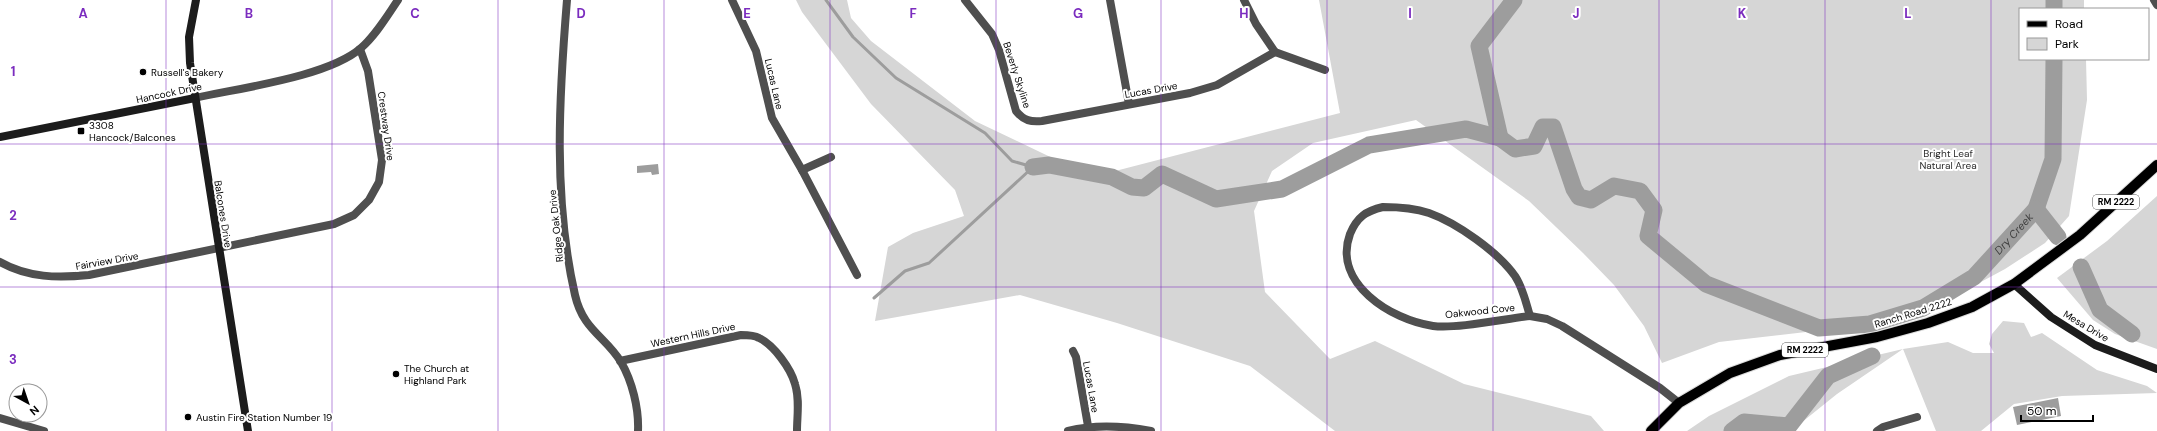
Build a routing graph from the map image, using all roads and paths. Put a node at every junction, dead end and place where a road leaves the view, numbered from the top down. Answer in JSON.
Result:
{"nodes":[{"id":1,"x":196,"y":0,"type":"edge"},
{"id":2,"x":398,"y":0,"type":"edge"},
{"id":3,"x":567,"y":0,"type":"edge"},
{"id":4,"x":732,"y":0,"type":"edge"},
{"id":5,"x":965,"y":0,"type":"edge"},
{"id":6,"x":1110,"y":0,"type":"edge"},
{"id":7,"x":1244,"y":0,"type":"edge"},
{"id":8,"x":2154,"y":0,"type":"edge"},
{"id":9,"x":2157,"y":5,"type":"edge"},
{"id":10,"x":360,"y":49,"type":"junction"},
{"id":11,"x":1275,"y":52,"type":"junction"},
{"id":12,"x":1325,"y":70,"type":"dead end"},
{"id":13,"x":195,"y":98,"type":"junction"},
{"id":14,"x":1129,"y":104,"type":"junction"},
{"id":15,"x":1022,"y":118,"type":"joint"},
{"id":16,"x":0,"y":137,"type":"edge"},
{"id":17,"x":831,"y":157,"type":"dead end"},
{"id":18,"x":2157,"y":165,"type":"edge"},
{"id":19,"x":802,"y":170,"type":"junction"},
{"id":20,"x":218,"y":250,"type":"junction"},
{"id":21,"x":0,"y":262,"type":"edge"},
{"id":22,"x":857,"y":275,"type":"dead end"},
{"id":23,"x":2014,"y":284,"type":"junction"},
{"id":24,"x":1530,"y":316,"type":"junction"},
{"id":25,"x":1072,"y":351,"type":"dead end"},
{"id":26,"x":620,"y":361,"type":"junction"},
{"id":27,"x":2157,"y":369,"type":"edge"},
{"id":28,"x":1679,"y":403,"type":"junction"},
{"id":29,"x":1917,"y":417,"type":"dead end"},
{"id":30,"x":0,"y":418,"type":"edge"},
{"id":31,"x":1088,"y":426,"type":"junction"},
{"id":32,"x":44,"y":431,"type":"edge"},
{"id":33,"x":248,"y":431,"type":"edge"},
{"id":34,"x":638,"y":431,"type":"edge"},
{"id":35,"x":797,"y":431,"type":"edge"},
{"id":36,"x":1068,"y":431,"type":"edge"},
{"id":37,"x":1151,"y":431,"type":"edge"},
{"id":38,"x":1651,"y":431,"type":"edge"},
{"id":39,"x":1877,"y":431,"type":"edge"}],
"edges":[{"from":1,"to":13,"type":"street","name":"Balcones Drive"},
{"from":2,"to":10,"type":"street"},
{"from":3,"to":26,"type":"street","name":"Ridge Oak Drive"},
{"from":4,"to":19,"type":"street","name":"Lucas Lane"},
{"from":5,"to":15,"type":"street","name":"Beverly Skyline"},
{"from":6,"to":14,"type":"street"},
{"from":7,"to":11,"type":"street"},
{"from":8,"to":9,"type":"street"},
{"from":10,"to":13,"type":"street","name":"Hancock Drive"},
{"from":10,"to":20,"type":"street","name":"Crestway Drive"},
{"from":11,"to":12,"type":"street"},
{"from":11,"to":14,"type":"street","name":"Lucas Drive"},
{"from":13,"to":16,"type":"street","name":"Hancock Drive"},
{"from":13,"to":20,"type":"street","name":"Balcones Drive"},
{"from":14,"to":15,"type":"street","name":"Lucas Drive"},
{"from":17,"to":19,"type":"street"},
{"from":18,"to":23,"type":"main road","name":"Ranch Road 2222","number":"RM 2222"},
{"from":19,"to":22,"type":"street","name":"Lucas Lane"},
{"from":20,"to":21,"type":"street","name":"Fairview Drive"},
{"from":20,"to":33,"type":"street","name":"Balcones Drive"},
{"from":23,"to":27,"type":"street","name":"Mesa Drive"},
{"from":23,"to":28,"type":"main road","name":"Ranch Road 2222","number":"RM 2222"},
{"from":24,"to":24,"type":"street","name":"Oakwood Cove"},
{"from":24,"to":28,"type":"street","name":"Oakwood Cove"},
{"from":25,"to":31,"type":"street","name":"Lucas Lane"},
{"from":26,"to":34,"type":"street","name":"Ridge Oak Drive"},
{"from":26,"to":35,"type":"street","name":"Western Hills Drive"},
{"from":28,"to":38,"type":"main road","name":"Ranch Road 2222","number":"RM 2222"},
{"from":29,"to":39,"type":"street"},
{"from":30,"to":32,"type":"street"},
{"from":31,"to":36,"type":"street"},
{"from":31,"to":37,"type":"street"}]}
